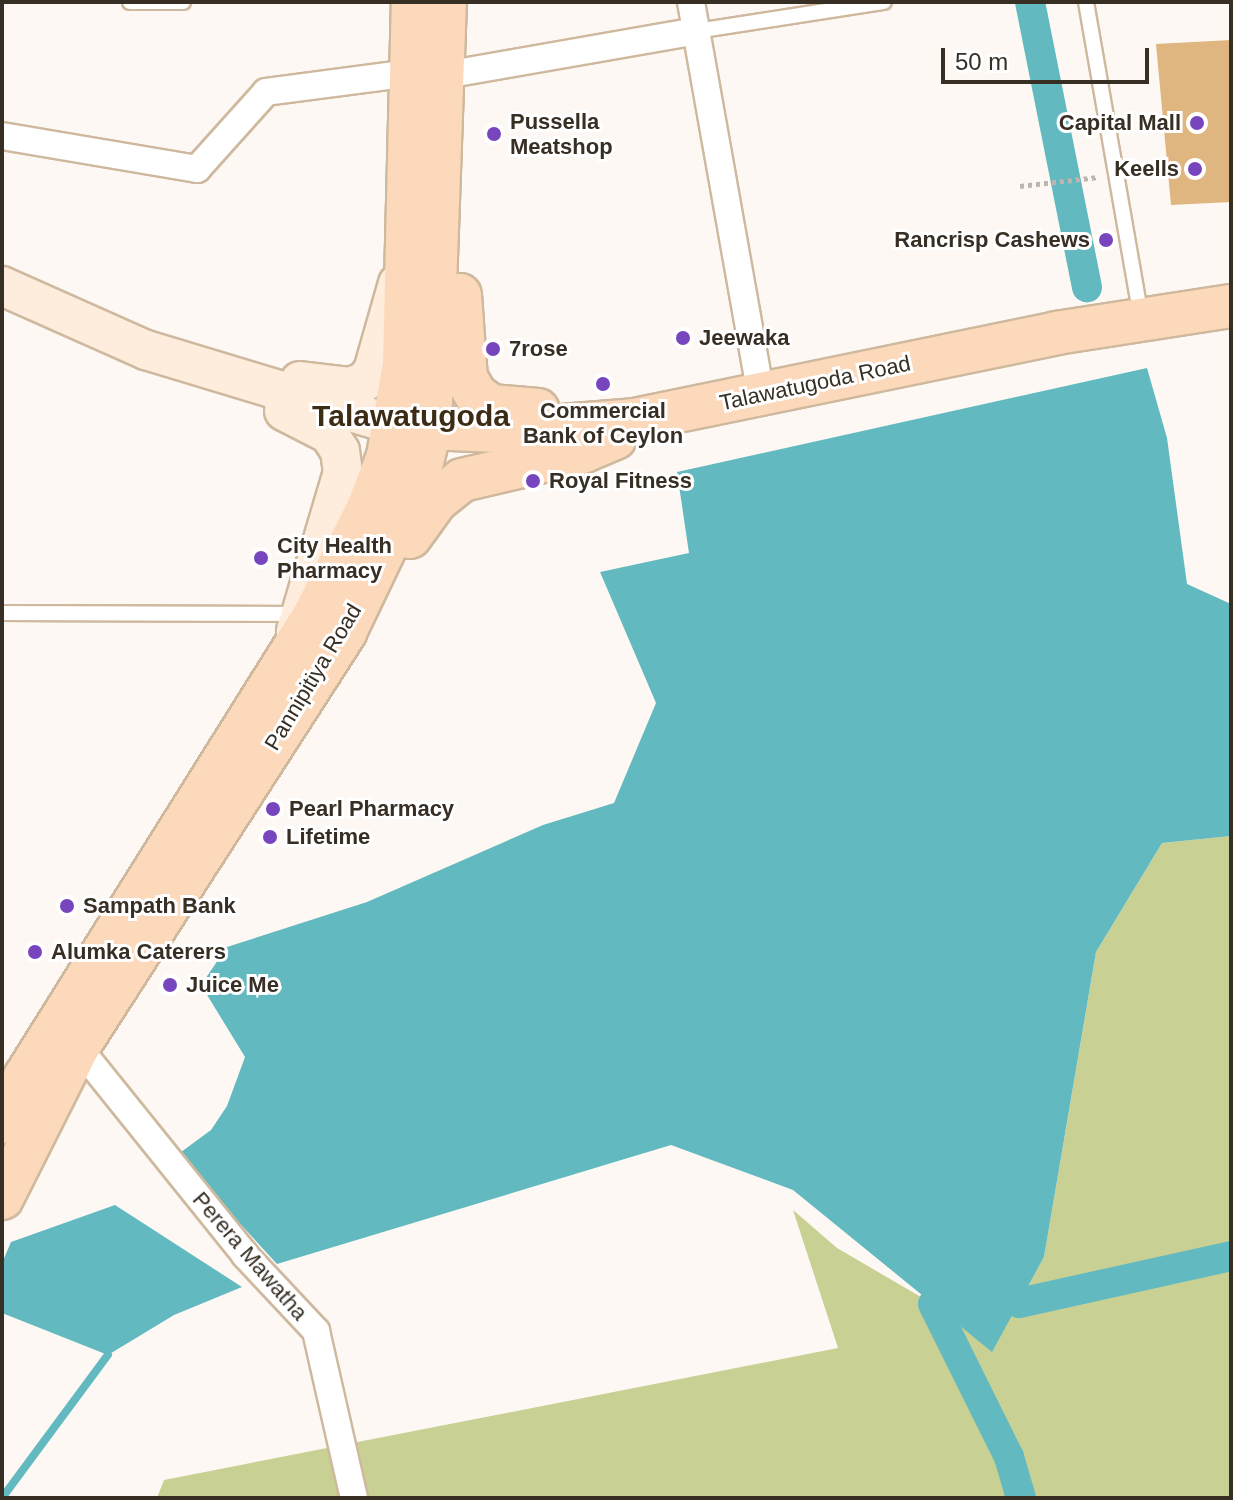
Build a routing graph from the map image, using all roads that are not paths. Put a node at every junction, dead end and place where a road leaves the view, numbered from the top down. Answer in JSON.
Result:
{"nodes":[{"id":1,"x":130,"y":2,"type":"edge"},
{"id":2,"x":183,"y":2,"type":"edge"},
{"id":3,"x":413,"y":2,"type":"edge"},
{"id":4,"x":445,"y":2,"type":"edge"},
{"id":5,"x":691,"y":2,"type":"edge"},
{"id":6,"x":884,"y":2,"type":"edge"},
{"id":7,"x":1086,"y":2,"type":"edge"},
{"id":8,"x":696,"y":31,"type":"junction"},
{"id":9,"x":428,"y":74,"type":"junction"},
{"id":10,"x":2,"y":136,"type":"edge"},
{"id":11,"x":441,"y":183,"type":"junction"},
{"id":12,"x":408,"y":244,"type":"junction"},
{"id":13,"x":2,"y":286,"type":"edge"},
{"id":14,"x":1231,"y":306,"type":"edge"},
{"id":15,"x":1141,"y":319,"type":"junction"},
{"id":16,"x":206,"y":370,"type":"junction"},
{"id":17,"x":761,"y":395,"type":"junction"},
{"id":18,"x":679,"y":412,"type":"junction"},
{"id":19,"x":413,"y":428,"type":"junction"},
{"id":20,"x":357,"y":607,"type":"junction"},
{"id":21,"x":2,"y":613,"type":"edge"},
{"id":22,"x":306,"y":615,"type":"junction"},
{"id":23,"x":78,"y":1047,"type":"junction"},
{"id":24,"x":13,"y":1074,"type":"edge"},
{"id":25,"x":2,"y":1122,"type":"edge"},
{"id":26,"x":2,"y":1198,"type":"edge"},
{"id":27,"x":354,"y":1498,"type":"edge"}],
"edges":[{"from":1,"to":2,"type":"lane"},
{"from":3,"to":9,"type":"main road","name":"Pannipitiya Road"},
{"from":4,"to":9,"type":"main road","name":"Pannipitiya Road"},
{"from":5,"to":8,"type":"street"},
{"from":6,"to":8,"type":"lane"},
{"from":7,"to":15,"type":"lane"},
{"from":8,"to":9,"type":"street"},
{"from":8,"to":17,"type":"street"},
{"from":9,"to":10,"type":"street"},
{"from":9,"to":11,"type":"main road","name":"Pannipitiya Road"},
{"from":9,"to":12,"type":"main road","name":"Pannipitiya Road"},
{"from":11,"to":18,"type":"main road"},
{"from":11,"to":19,"type":"main road","name":"Pannipitiya Road"},
{"from":12,"to":16,"type":"main road"},
{"from":12,"to":19,"type":"main road","name":"Pannipitiya Road"},
{"from":13,"to":16,"type":"main road"},
{"from":14,"to":15,"type":"main road","name":"Talawatugoda Road"},
{"from":15,"to":17,"type":"main road","name":"Talawatugoda Road"},
{"from":16,"to":19,"type":"main road"},
{"from":16,"to":22,"type":"main road"},
{"from":17,"to":18,"type":"main road","name":"Talawatugoda Road"},
{"from":18,"to":19,"type":"main road","name":"Talawatugoda Road"},
{"from":18,"to":20,"type":"main road"},
{"from":19,"to":20,"type":"main road","name":"Pannipitiya Road"},
{"from":19,"to":22,"type":"main road","name":"Pannipitiya Road"},
{"from":20,"to":23,"type":"main road","name":"Pannipitiya Road"},
{"from":21,"to":22,"type":"lane"},
{"from":22,"to":24,"type":"main road","name":"Pannipitiya Road"},
{"from":23,"to":26,"type":"main road","name":"Pannipitiya Road"},
{"from":23,"to":27,"type":"street","name":"Perera Mawatha"},
{"from":24,"to":25,"type":"main road","name":"Pannipitiya Road"}]}
